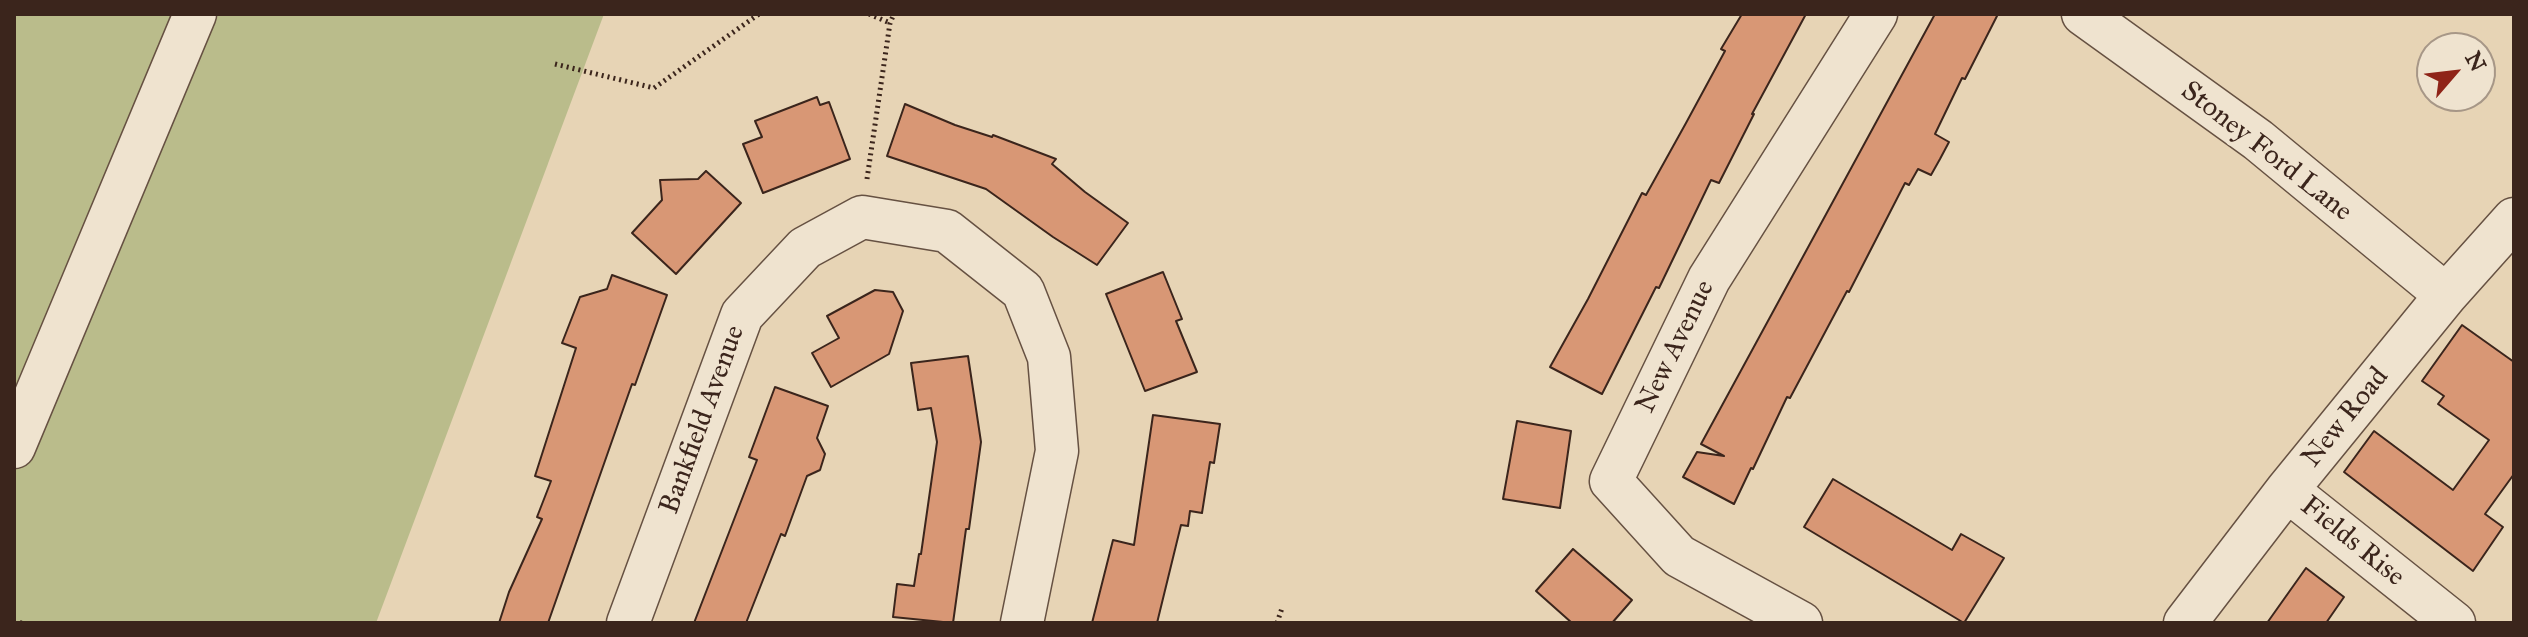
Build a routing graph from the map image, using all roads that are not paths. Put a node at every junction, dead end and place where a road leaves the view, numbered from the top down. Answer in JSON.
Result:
{"nodes":[{"id":1,"x":195,"y":14,"type":"edge"},
{"id":2,"x":1876,"y":14,"type":"edge"},
{"id":3,"x":2083,"y":14,"type":"edge"},
{"id":4,"x":2514,"y":219,"type":"edge"},
{"id":5,"x":2446,"y":295,"type":"junction"},
{"id":6,"x":14,"y":447,"type":"edge"},
{"id":7,"x":2287,"y":490,"type":"junction"},
{"id":8,"x":628,"y":623,"type":"edge"},
{"id":9,"x":1022,"y":623,"type":"edge"},
{"id":10,"x":1801,"y":623,"type":"edge"},
{"id":11,"x":2185,"y":623,"type":"edge"},
{"id":12,"x":2454,"y":623,"type":"edge"}],
"edges":[{"from":1,"to":6,"type":"street"},
{"from":2,"to":10,"type":"street","name":"New Avenue"},
{"from":3,"to":5,"type":"street","name":"Stoney Ford Lane"},
{"from":4,"to":5,"type":"street","name":"New Road"},
{"from":5,"to":7,"type":"street","name":"New Road"},
{"from":7,"to":11,"type":"street","name":"New Road"},
{"from":7,"to":12,"type":"street","name":"Fields Rise"},
{"from":8,"to":9,"type":"street","name":"Bankfield Avenue"}]}
